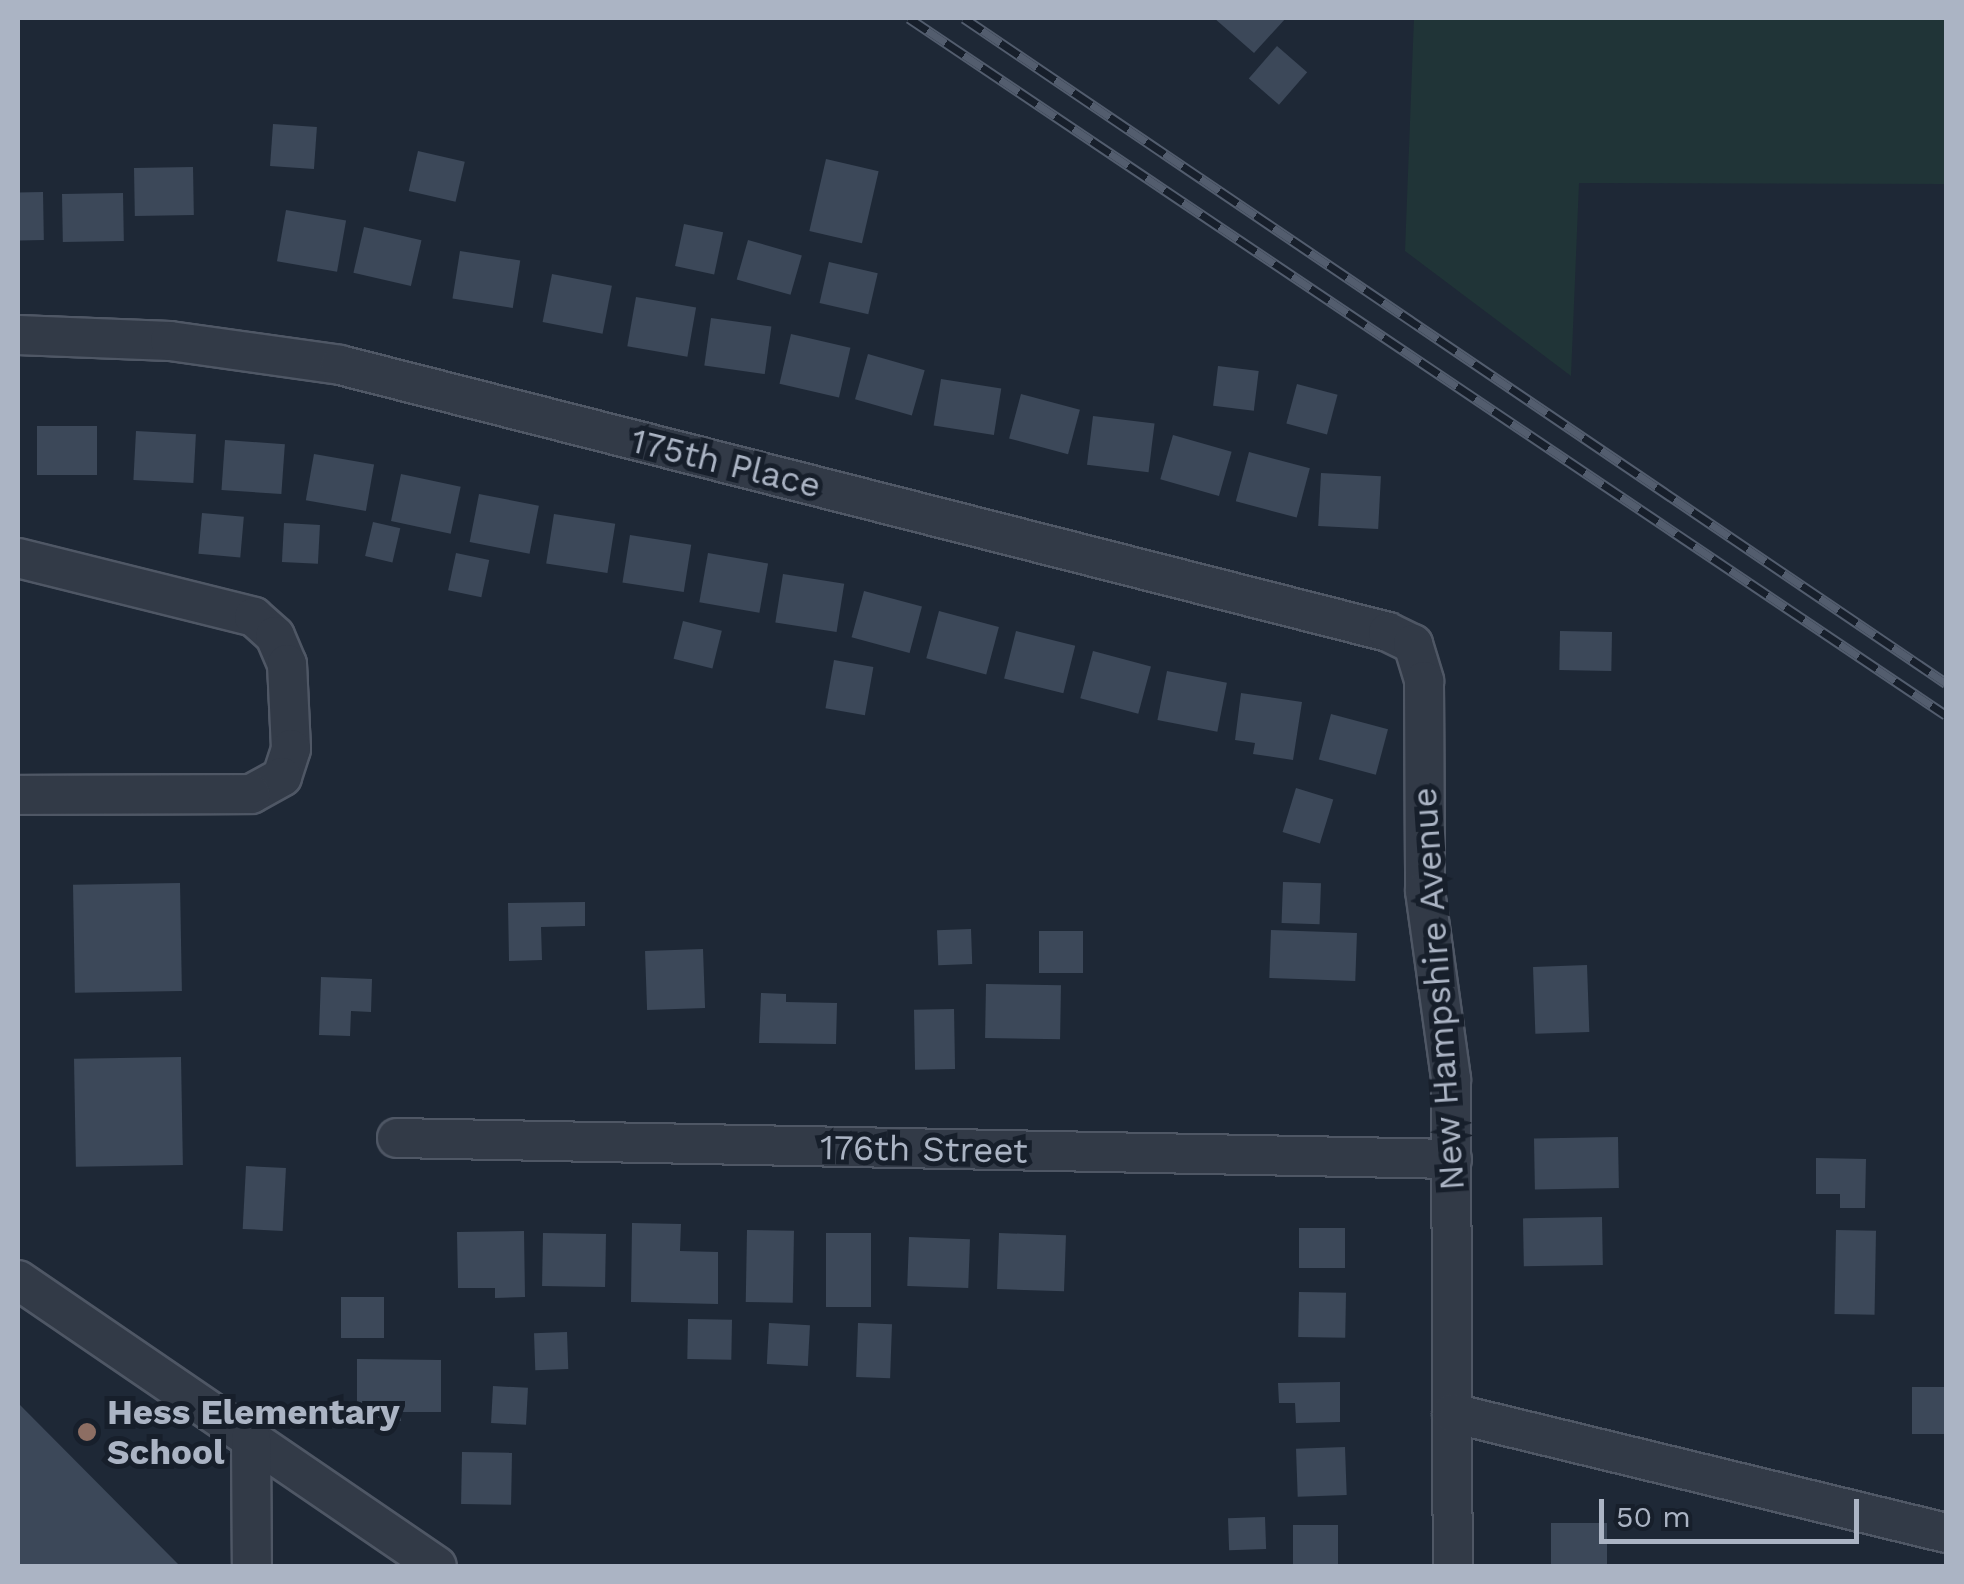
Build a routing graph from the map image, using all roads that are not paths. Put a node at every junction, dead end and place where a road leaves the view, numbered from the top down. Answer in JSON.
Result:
{"nodes":[{"id":1,"x":18,"y":335,"type":"edge"},
{"id":2,"x":18,"y":558,"type":"edge"},
{"id":3,"x":1420,"y":652,"type":"joint"},
{"id":4,"x":18,"y":796,"type":"edge"},
{"id":5,"x":396,"y":1138,"type":"dead end"},
{"id":6,"x":1452,"y":1159,"type":"junction"},
{"id":7,"x":18,"y":1280,"type":"edge"},
{"id":8,"x":1452,"y":1413,"type":"junction"},
{"id":9,"x":252,"y":1438,"type":"junction"},
{"id":10,"x":1946,"y":1533,"type":"edge"},
{"id":11,"x":252,"y":1566,"type":"edge"},
{"id":12,"x":437,"y":1566,"type":"edge"},
{"id":13,"x":1453,"y":1566,"type":"edge"}],
"edges":[{"from":1,"to":3,"type":"street","name":"175th Place"},
{"from":2,"to":4,"type":"street"},
{"from":3,"to":6,"type":"street","name":"New Hampshire Avenue"},
{"from":5,"to":6,"type":"street","name":"176th Street"},
{"from":6,"to":8,"type":"street","name":"New Hampshire Avenue"},
{"from":7,"to":9,"type":"street"},
{"from":8,"to":10,"type":"street"},
{"from":8,"to":13,"type":"street","name":"New Hampshire Avenue"},
{"from":9,"to":11,"type":"street"},
{"from":9,"to":12,"type":"street"}]}
